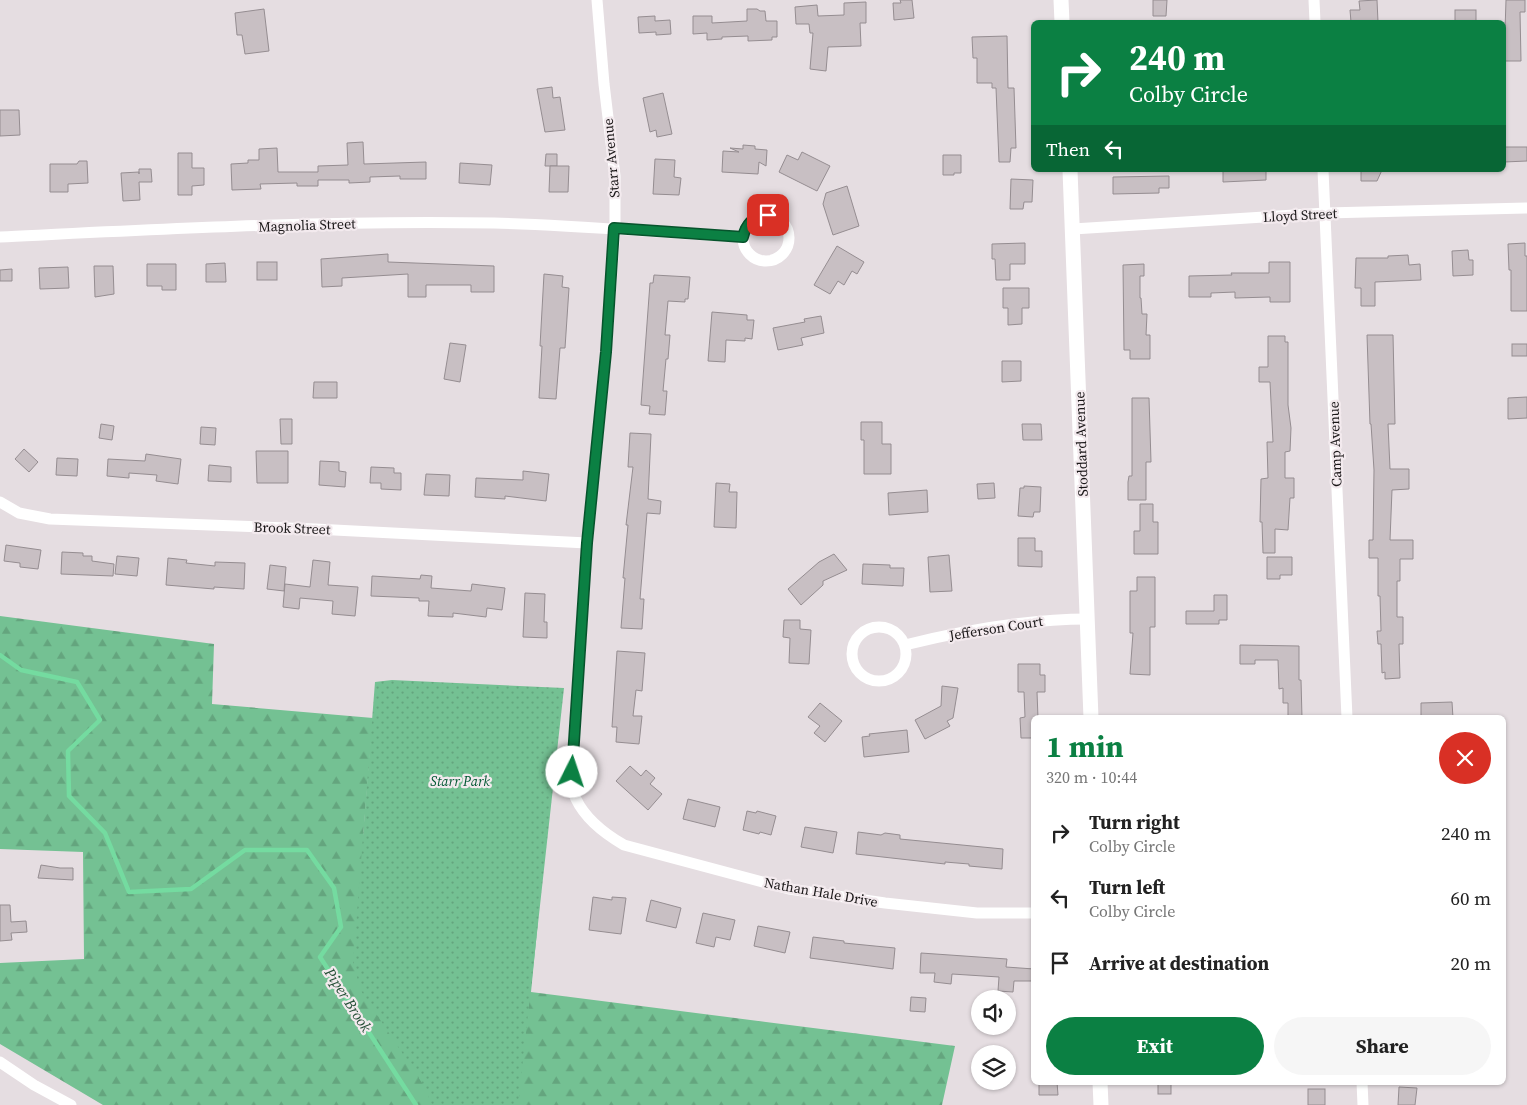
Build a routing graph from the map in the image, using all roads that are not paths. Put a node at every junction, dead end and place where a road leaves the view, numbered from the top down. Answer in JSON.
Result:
{"nodes":[{"id":1,"x":597,"y":0,"type":"edge"},
{"id":2,"x":1061,"y":0,"type":"edge"},
{"id":3,"x":1314,"y":0,"type":"edge"},
{"id":4,"x":1062,"y":20,"type":"edge"},
{"id":5,"x":1315,"y":20,"type":"edge"},
{"id":6,"x":1070,"y":172,"type":"edge"},
{"id":7,"x":1323,"y":172,"type":"edge"},
{"id":8,"x":1527,"y":208,"type":"edge"},
{"id":9,"x":1326,"y":213,"type":"junction"},
{"id":10,"x":614,"y":228,"type":"junction"},
{"id":11,"x":1073,"y":229,"type":"junction"},
{"id":12,"x":0,"y":237,"type":"edge"},
{"id":13,"x":743,"y":237,"type":"junction"},
{"id":14,"x":0,"y":502,"type":"edge"},
{"id":15,"x":587,"y":543,"type":"junction"},
{"id":16,"x":1088,"y":619,"type":"junction"},
{"id":17,"x":905,"y":645,"type":"junction"},
{"id":18,"x":1091,"y":715,"type":"edge"},
{"id":19,"x":1347,"y":715,"type":"edge"},
{"id":20,"x":590,"y":820,"type":"joint"},
{"id":21,"x":1031,"y":913,"type":"edge"},
{"id":22,"x":0,"y":1062,"type":"edge"},
{"id":23,"x":1100,"y":1085,"type":"edge"},
{"id":24,"x":1362,"y":1085,"type":"edge"},
{"id":25,"x":71,"y":1105,"type":"edge"},
{"id":26,"x":1101,"y":1105,"type":"edge"},
{"id":27,"x":1363,"y":1105,"type":"edge"}],
"edges":[{"from":1,"to":10,"type":"street","name":"Starr Avenue"},
{"from":2,"to":4,"type":"street"},
{"from":3,"to":5,"type":"street"},
{"from":6,"to":11,"type":"street","name":"Stoddard Avenue"},
{"from":7,"to":9,"type":"street","name":"Camp Avenue"},
{"from":8,"to":9,"type":"street","name":"Lloyd Street"},
{"from":9,"to":11,"type":"street","name":"Lloyd Street"},
{"from":9,"to":19,"type":"street","name":"Camp Avenue"},
{"from":10,"to":12,"type":"street","name":"Magnolia Street"},
{"from":10,"to":13,"type":"street","name":"Magnolia Street"},
{"from":10,"to":15,"type":"street","name":"Starr Avenue"},
{"from":11,"to":16,"type":"street","name":"Stoddard Avenue"},
{"from":13,"to":13,"type":"street"},
{"from":14,"to":15,"type":"street","name":"Brook Street"},
{"from":15,"to":20,"type":"street","name":"Starr Avenue"},
{"from":16,"to":17,"type":"street","name":"Jefferson Court"},
{"from":16,"to":18,"type":"street","name":"Stoddard Avenue"},
{"from":17,"to":17,"type":"street"},
{"from":20,"to":21,"type":"street","name":"Nathan Hale Drive"},
{"from":22,"to":25,"type":"street"},
{"from":23,"to":26,"type":"street"},
{"from":24,"to":27,"type":"street"}]}
